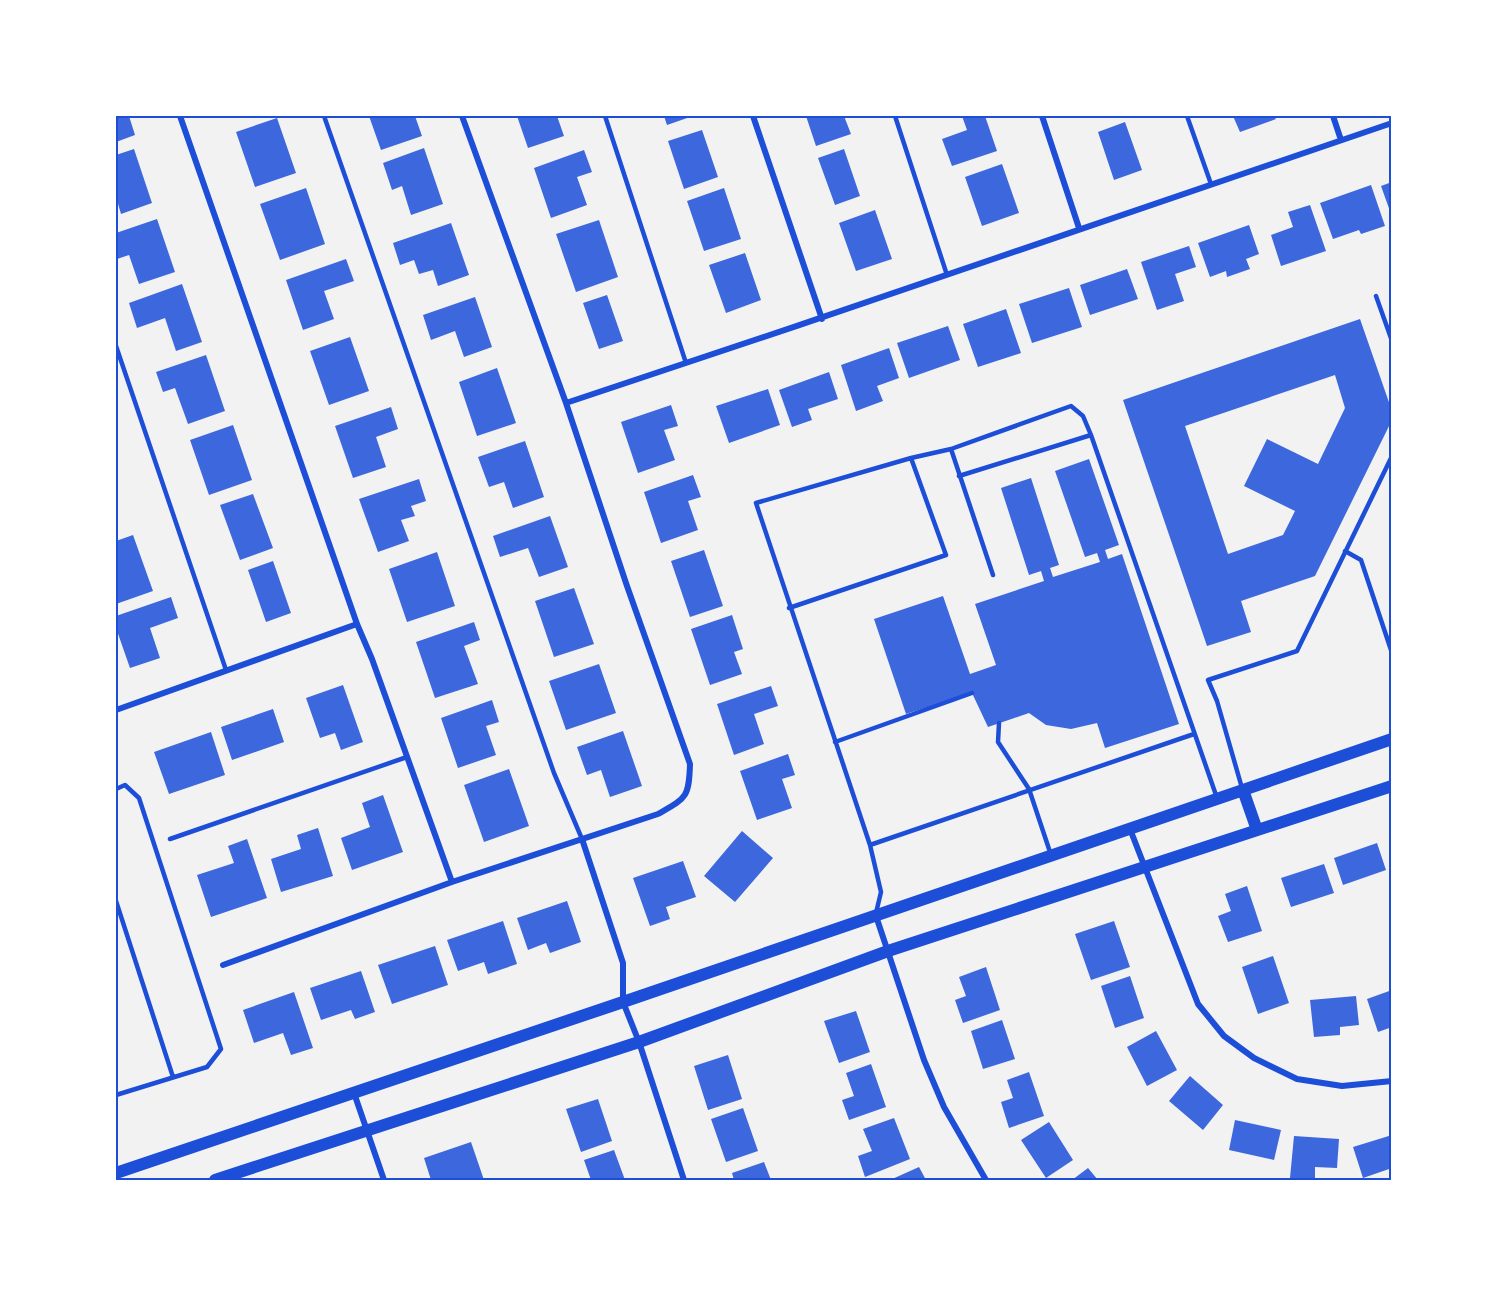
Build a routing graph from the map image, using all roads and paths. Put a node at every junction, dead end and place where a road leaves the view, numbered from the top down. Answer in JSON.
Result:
{"nodes":[{"id":1,"x":180,"y":116,"type":"edge"},
{"id":2,"x":324,"y":116,"type":"edge"},
{"id":3,"x":462,"y":116,"type":"edge"},
{"id":4,"x":605,"y":116,"type":"edge"},
{"id":5,"x":753,"y":116,"type":"edge"},
{"id":6,"x":895,"y":116,"type":"edge"},
{"id":7,"x":1042,"y":116,"type":"edge"},
{"id":8,"x":1187,"y":116,"type":"edge"},
{"id":9,"x":1333,"y":116,"type":"edge"},
{"id":10,"x":1392,"y":123,"type":"edge"},
{"id":11,"x":1341,"y":140,"type":"junction"},
{"id":12,"x":1211,"y":184,"type":"junction"},
{"id":13,"x":1079,"y":228,"type":"junction"},
{"id":14,"x":947,"y":275,"type":"junction"},
{"id":15,"x":1376,"y":296,"type":"dead end"},
{"id":16,"x":822,"y":319,"type":"junction"},
{"id":17,"x":1392,"y":341,"type":"edge"},
{"id":18,"x":116,"y":346,"type":"edge"},
{"id":19,"x":686,"y":363,"type":"junction"},
{"id":20,"x":566,"y":403,"type":"junction"},
{"id":21,"x":1091,"y":435,"type":"junction"},
{"id":22,"x":951,"y":449,"type":"junction"},
{"id":23,"x":1392,"y":456,"type":"edge"},
{"id":24,"x":911,"y":458,"type":"junction"},
{"id":25,"x":959,"y":476,"type":"junction"},
{"id":26,"x":1345,"y":551,"type":"junction"},
{"id":27,"x":993,"y":575,"type":"dead end"},
{"id":28,"x":789,"y":608,"type":"junction"},
{"id":29,"x":357,"y":624,"type":"junction"},
{"id":30,"x":1392,"y":653,"type":"edge"},
{"id":31,"x":226,"y":670,"type":"junction"},
{"id":32,"x":972,"y":693,"type":"dead end"},
{"id":33,"x":116,"y":710,"type":"edge"},
{"id":34,"x":999,"y":723,"type":"dead end"},
{"id":35,"x":1194,"y":734,"type":"junction"},
{"id":36,"x":1392,"y":739,"type":"edge"},
{"id":37,"x":836,"y":742,"type":"junction"},
{"id":38,"x":407,"y":757,"type":"junction"},
{"id":39,"x":1392,"y":786,"type":"edge"},
{"id":40,"x":116,"y":789,"type":"edge"},
{"id":41,"x":1029,"y":789,"type":"junction"},
{"id":42,"x":1243,"y":790,"type":"junction"},
{"id":43,"x":1217,"y":798,"type":"junction"},
{"id":44,"x":1130,"y":828,"type":"junction"},
{"id":45,"x":1257,"y":830,"type":"junction"},
{"id":46,"x":170,"y":839,"type":"dead end"},
{"id":47,"x":582,"y":839,"type":"junction"},
{"id":48,"x":870,"y":845,"type":"junction"},
{"id":49,"x":1052,"y":856,"type":"junction"},
{"id":50,"x":1143,"y":867,"type":"junction"},
{"id":51,"x":452,"y":882,"type":"junction"},
{"id":52,"x":116,"y":901,"type":"edge"},
{"id":53,"x":876,"y":916,"type":"junction"},
{"id":54,"x":888,"y":951,"type":"junction"},
{"id":55,"x":223,"y":965,"type":"dead end"},
{"id":56,"x":623,"y":1002,"type":"junction"},
{"id":57,"x":639,"y":1042,"type":"junction"},
{"id":58,"x":173,"y":1077,"type":"junction"},
{"id":59,"x":1392,"y":1081,"type":"edge"},
{"id":60,"x":354,"y":1093,"type":"junction"},
{"id":61,"x":116,"y":1095,"type":"edge"},
{"id":62,"x":367,"y":1130,"type":"junction"},
{"id":63,"x":116,"y":1173,"type":"edge"},
{"id":64,"x":215,"y":1180,"type":"edge"},
{"id":65,"x":384,"y":1180,"type":"edge"},
{"id":66,"x":684,"y":1180,"type":"edge"},
{"id":67,"x":986,"y":1180,"type":"edge"}],
"edges":[{"from":1,"to":29,"type":"street"},
{"from":2,"to":47,"type":"lane"},
{"from":3,"to":20,"type":"street"},
{"from":4,"to":19,"type":"lane"},
{"from":5,"to":16,"type":"street"},
{"from":6,"to":14,"type":"lane"},
{"from":7,"to":13,"type":"street"},
{"from":8,"to":12,"type":"lane"},
{"from":9,"to":11,"type":"street"},
{"from":10,"to":11,"type":"street"},
{"from":11,"to":12,"type":"street"},
{"from":12,"to":13,"type":"street"},
{"from":13,"to":14,"type":"street"},
{"from":14,"to":16,"type":"street"},
{"from":15,"to":17,"type":"lane"},
{"from":16,"to":19,"type":"street"},
{"from":18,"to":31,"type":"lane"},
{"from":19,"to":20,"type":"street"},
{"from":20,"to":47,"type":"street"},
{"from":21,"to":22,"type":"lane"},
{"from":21,"to":25,"type":"lane"},
{"from":21,"to":35,"type":"lane"},
{"from":22,"to":24,"type":"lane"},
{"from":22,"to":25,"type":"lane"},
{"from":23,"to":26,"type":"lane"},
{"from":24,"to":28,"type":"lane"},
{"from":24,"to":28,"type":"lane"},
{"from":25,"to":27,"type":"lane"},
{"from":26,"to":30,"type":"lane"},
{"from":26,"to":42,"type":"lane"},
{"from":28,"to":37,"type":"lane"},
{"from":29,"to":31,"type":"street"},
{"from":29,"to":38,"type":"street"},
{"from":31,"to":33,"type":"street"},
{"from":32,"to":37,"type":"lane"},
{"from":34,"to":41,"type":"lane"},
{"from":35,"to":41,"type":"lane"},
{"from":35,"to":43,"type":"lane"},
{"from":36,"to":42,"type":"main road"},
{"from":37,"to":48,"type":"lane"},
{"from":38,"to":46,"type":"lane"},
{"from":38,"to":51,"type":"street"},
{"from":39,"to":45,"type":"main road"},
{"from":40,"to":58,"type":"lane"},
{"from":41,"to":48,"type":"lane"},
{"from":41,"to":49,"type":"lane"},
{"from":42,"to":43,"type":"main road"},
{"from":42,"to":45,"type":"main road"},
{"from":43,"to":44,"type":"main road"},
{"from":44,"to":49,"type":"main road"},
{"from":44,"to":50,"type":"street"},
{"from":45,"to":50,"type":"main road"},
{"from":47,"to":51,"type":"street"},
{"from":47,"to":56,"type":"street"},
{"from":48,"to":53,"type":"lane"},
{"from":49,"to":53,"type":"main road"},
{"from":50,"to":54,"type":"main road"},
{"from":50,"to":59,"type":"street"},
{"from":51,"to":55,"type":"street"},
{"from":52,"to":58,"type":"lane"},
{"from":53,"to":54,"type":"street"},
{"from":53,"to":56,"type":"main road"},
{"from":54,"to":57,"type":"main road"},
{"from":54,"to":67,"type":"street"},
{"from":56,"to":57,"type":"street"},
{"from":56,"to":60,"type":"main road"},
{"from":57,"to":62,"type":"main road"},
{"from":57,"to":66,"type":"street"},
{"from":58,"to":61,"type":"lane"},
{"from":60,"to":62,"type":"street"},
{"from":60,"to":63,"type":"main road"},
{"from":62,"to":64,"type":"main road"},
{"from":62,"to":65,"type":"street"}]}
